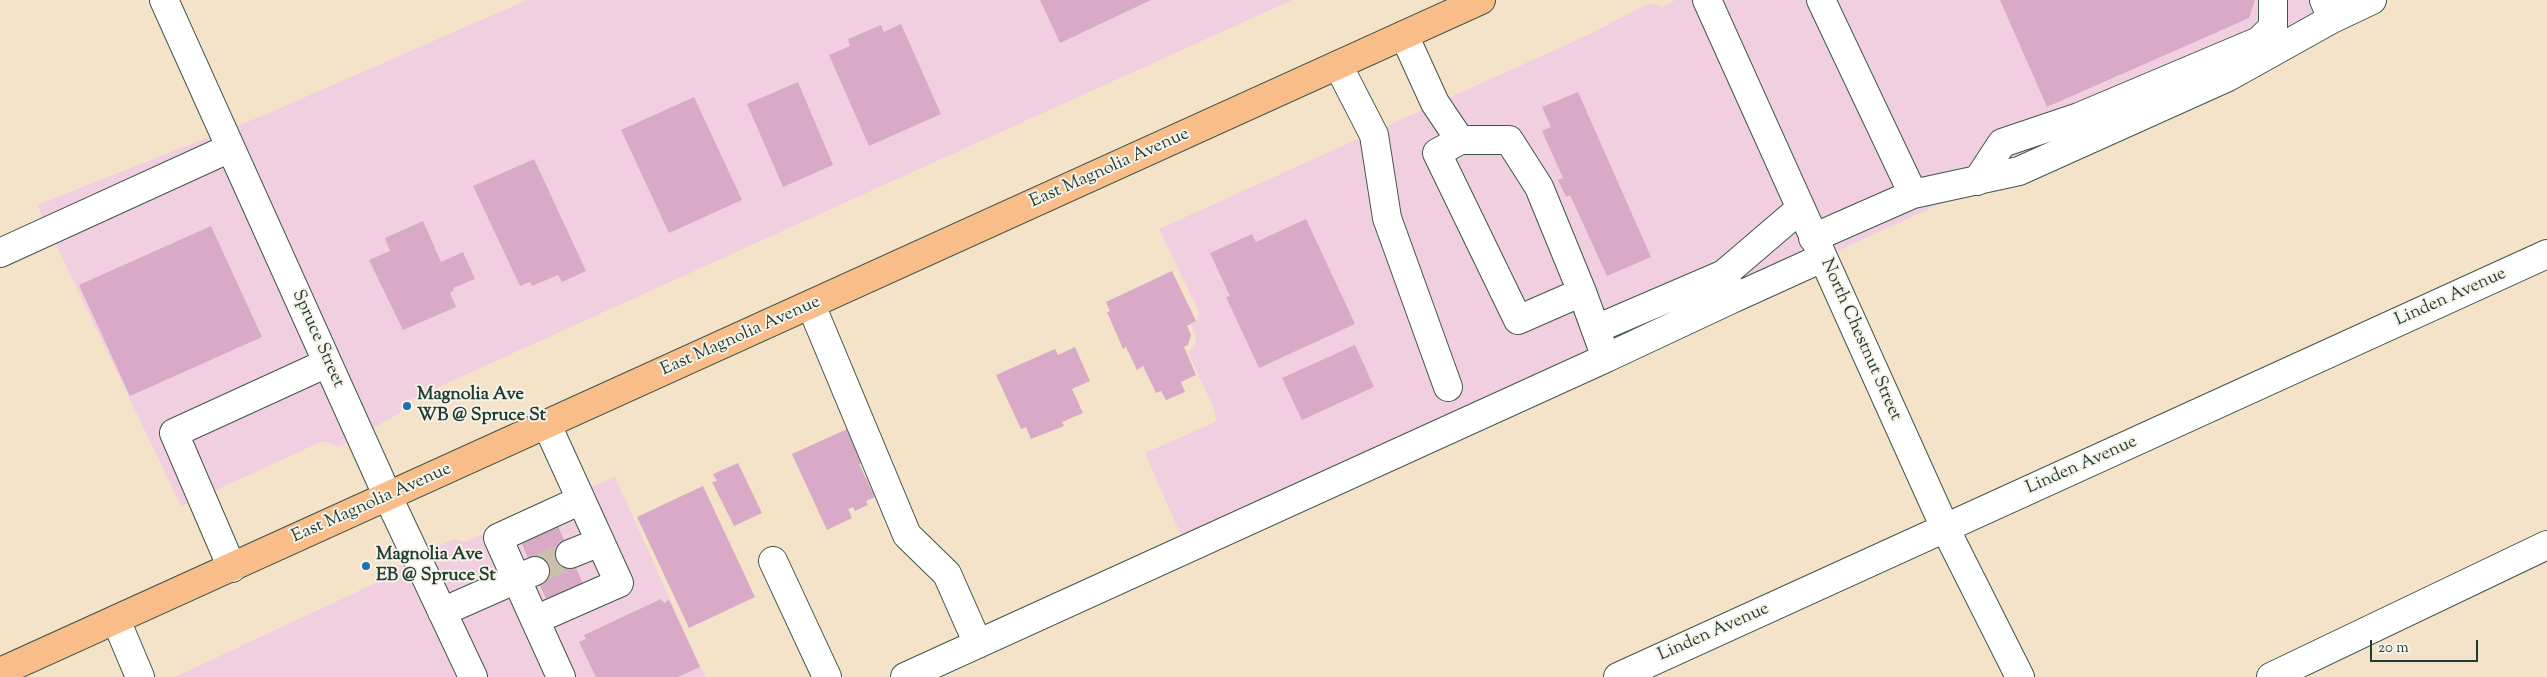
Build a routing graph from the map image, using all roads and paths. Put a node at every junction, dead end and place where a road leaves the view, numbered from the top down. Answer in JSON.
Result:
{"nodes":[{"id":1,"x":164,"y":0,"type":"edge"},
{"id":2,"x":1481,"y":0,"type":"edge"},
{"id":3,"x":1707,"y":0,"type":"edge"},
{"id":4,"x":1821,"y":0,"type":"edge"},
{"id":5,"x":2274,"y":0,"type":"edge"},
{"id":6,"x":2372,"y":0,"type":"edge"},
{"id":7,"x":2328,"y":10,"type":"edge"},
{"id":8,"x":1404,"y":36,"type":"junction"},
{"id":9,"x":1338,"y":65,"type":"junction"},
{"id":10,"x":1460,"y":140,"type":"junction"},
{"id":11,"x":230,"y":148,"type":"junction"},
{"id":12,"x":1977,"y":181,"type":"junction"},
{"id":13,"x":1913,"y":194,"type":"junction"},
{"id":14,"x":1800,"y":209,"type":"junction"},
{"id":15,"x":1818,"y":248,"type":"junction"},
{"id":16,"x":0,"y":253,"type":"edge"},
{"id":17,"x":2547,"y":254,"type":"edge"},
{"id":18,"x":1729,"y":286,"type":"junction"},
{"id":19,"x":1582,"y":292,"type":"junction"},
{"id":20,"x":811,"y":305,"type":"junction"},
{"id":21,"x":1596,"y":329,"type":"junction"},
{"id":22,"x":1606,"y":358,"type":"junction"},
{"id":23,"x":327,"y":362,"type":"junction"},
{"id":24,"x":1448,"y":387,"type":"dead end"},
{"id":25,"x":547,"y":425,"type":"junction"},
{"id":26,"x":388,"y":497,"type":"junction"},
{"id":27,"x":581,"y":500,"type":"junction"},
{"id":28,"x":1945,"y":528,"type":"junction"},
{"id":29,"x":600,"y":542,"type":"junction"},
{"id":30,"x":2547,"y":545,"type":"edge"},
{"id":31,"x":570,"y":554,"type":"tunnel mouth"},
{"id":32,"x":773,"y":561,"type":"dead end"},
{"id":33,"x":232,"y":568,"type":"junction"},
{"id":34,"x":525,"y":575,"type":"junction"},
{"id":35,"x":442,"y":612,"type":"junction"},
{"id":36,"x":116,"y":620,"type":"junction"},
{"id":37,"x":535,"y":620,"type":"junction"},
{"id":38,"x":978,"y":644,"type":"junction"},
{"id":39,"x":0,"y":672,"type":"edge"},
{"id":40,"x":140,"y":677,"type":"edge"},
{"id":41,"x":473,"y":677,"type":"edge"},
{"id":42,"x":562,"y":677,"type":"edge"},
{"id":43,"x":827,"y":677,"type":"edge"},
{"id":44,"x":905,"y":677,"type":"edge"},
{"id":45,"x":1618,"y":677,"type":"edge"},
{"id":46,"x":2020,"y":677,"type":"edge"},
{"id":47,"x":2271,"y":677,"type":"edge"}],
"edges":[{"from":1,"to":11,"type":"street","name":"Spruce Street"},
{"from":2,"to":8,"type":"main road","name":"East Magnolia Avenue"},
{"from":3,"to":14,"type":"street","name":"North Chestnut Street"},
{"from":4,"to":13,"type":"street"},
{"from":5,"to":12,"type":"street"},
{"from":6,"to":7,"type":"street"},
{"from":7,"to":12,"type":"street"},
{"from":8,"to":9,"type":"main road","name":"East Magnolia Avenue"},
{"from":8,"to":10,"type":"street"},
{"from":9,"to":20,"type":"main road","name":"East Magnolia Avenue"},
{"from":9,"to":24,"type":"street"},
{"from":10,"to":19,"type":"street"},
{"from":10,"to":19,"type":"street"},
{"from":11,"to":16,"type":"street"},
{"from":11,"to":23,"type":"street","name":"Spruce Street"},
{"from":12,"to":13,"type":"street"},
{"from":13,"to":15,"type":"street"},
{"from":14,"to":15,"type":"street","name":"North Chestnut Street"},
{"from":14,"to":18,"type":"street"},
{"from":15,"to":18,"type":"street"},
{"from":15,"to":28,"type":"street","name":"North Chestnut Street"},
{"from":17,"to":28,"type":"street","name":"Linden Avenue"},
{"from":18,"to":21,"type":"street"},
{"from":18,"to":22,"type":"street"},
{"from":19,"to":21,"type":"street"},
{"from":20,"to":25,"type":"main road","name":"East Magnolia Avenue"},
{"from":20,"to":38,"type":"street"},
{"from":21,"to":22,"type":"street"},
{"from":22,"to":38,"type":"street"},
{"from":23,"to":26,"type":"street","name":"Spruce Street"},
{"from":23,"to":33,"type":"street"},
{"from":25,"to":26,"type":"main road","name":"East Magnolia Avenue"},
{"from":25,"to":27,"type":"street"},
{"from":26,"to":33,"type":"main road","name":"East Magnolia Avenue"},
{"from":26,"to":35,"type":"street","name":"Spruce Street"},
{"from":27,"to":29,"type":"street"},
{"from":27,"to":34,"type":"street"},
{"from":28,"to":45,"type":"street","name":"Linden Avenue"},
{"from":28,"to":46,"type":"street","name":"North Chestnut Street"},
{"from":29,"to":31,"type":"street"},
{"from":29,"to":37,"type":"street"},
{"from":30,"to":47,"type":"street"},
{"from":32,"to":43,"type":"street"},
{"from":33,"to":36,"type":"main road","name":"East Magnolia Avenue"},
{"from":34,"to":35,"type":"street"},
{"from":34,"to":37,"type":"street"},
{"from":35,"to":41,"type":"street","name":"Spruce Street"},
{"from":36,"to":39,"type":"main road","name":"East Magnolia Avenue"},
{"from":36,"to":40,"type":"street"},
{"from":37,"to":42,"type":"street"},
{"from":38,"to":44,"type":"street"}]}
